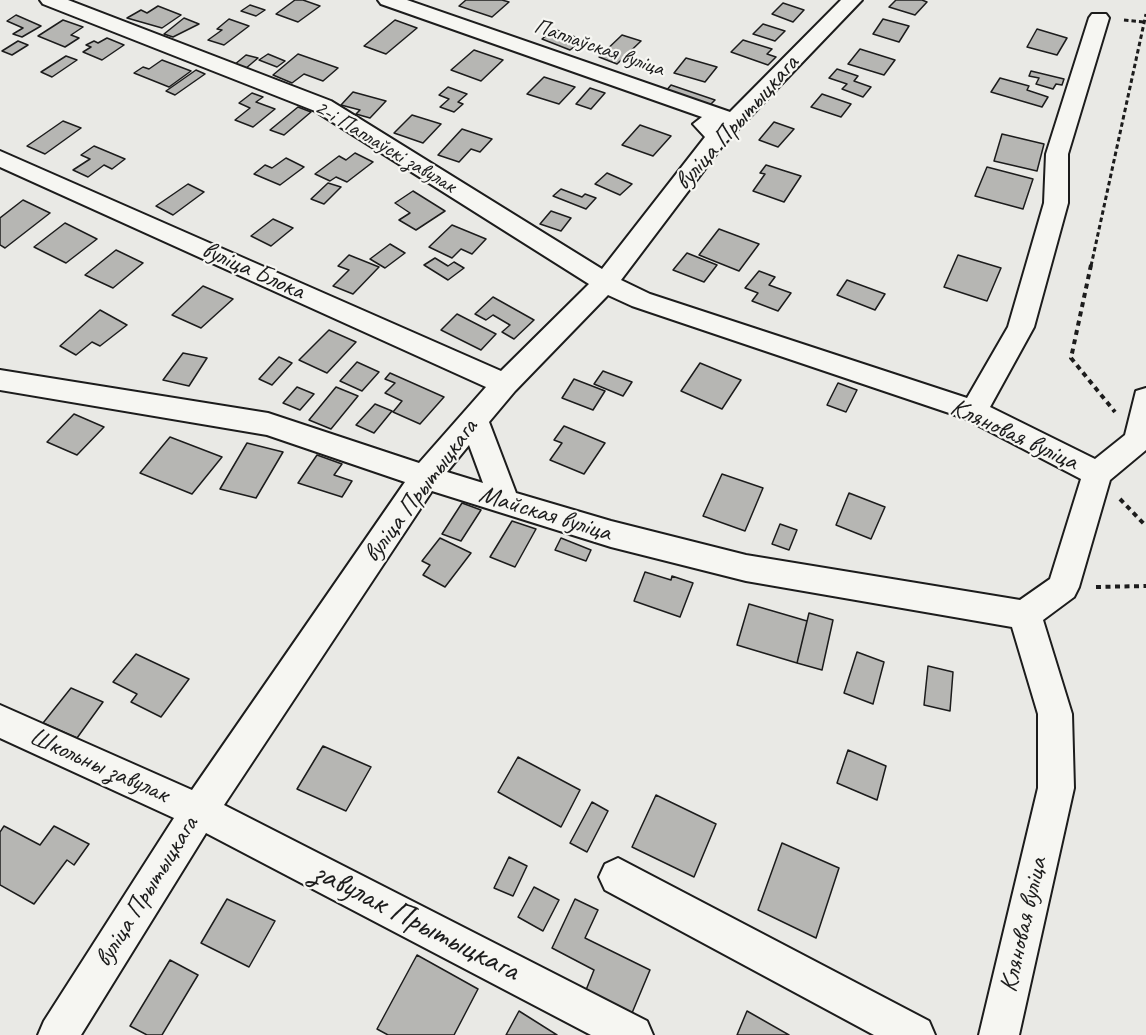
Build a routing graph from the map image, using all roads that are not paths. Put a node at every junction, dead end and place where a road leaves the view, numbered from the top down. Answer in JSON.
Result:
{"nodes":[{"id":1,"x":50,"y":0,"type":"edge"},
{"id":2,"x":388,"y":0,"type":"edge"},
{"id":3,"x":852,"y":0,"type":"edge"},
{"id":4,"x":1099,"y":18,"type":"dead end"},
{"id":5,"x":715,"y":140,"type":"junction"},
{"id":6,"x":0,"y":158,"type":"edge"},
{"id":7,"x":605,"y":283,"type":"junction"},
{"id":8,"x":0,"y":380,"type":"edge"},
{"id":9,"x":505,"y":384,"type":"junction"},
{"id":10,"x":1146,"y":398,"type":"edge"},
{"id":11,"x":974,"y":411,"type":"junction"},
{"id":12,"x":474,"y":419,"type":"junction"},
{"id":13,"x":1097,"y":474,"type":"junction"},
{"id":14,"x":425,"y":477,"type":"junction"},
{"id":15,"x":506,"y":502,"type":"junction"},
{"id":16,"x":1025,"y":615,"type":"junction"},
{"id":17,"x":0,"y":722,"type":"edge"},
{"id":18,"x":199,"y":811,"type":"junction"},
{"id":19,"x":618,"y":877,"type":"dead end"},
{"id":20,"x":58,"y":1035,"type":"edge"},
{"id":21,"x":633,"y":1035,"type":"edge"},
{"id":22,"x":915,"y":1035,"type":"edge"},
{"id":23,"x":999,"y":1035,"type":"edge"}],
"edges":[{"from":1,"to":7,"type":"street","name":"2-і Паплаўскі завулак"},
{"from":2,"to":5,"type":"street","name":"Паплаўская вуліца"},
{"from":3,"to":5,"type":"street","name":"вуліца Прытыцкага"},
{"from":4,"to":11,"type":"street"},
{"from":5,"to":7,"type":"street","name":"вуліца Прытыцкага"},
{"from":6,"to":9,"type":"street","name":"вуліца Блока"},
{"from":7,"to":9,"type":"street","name":"вуліца Прытыцкага"},
{"from":7,"to":11,"type":"street","name":"Кляновая вуліца"},
{"from":8,"to":14,"type":"street","name":"Майская вуліца"},
{"from":9,"to":12,"type":"street","name":"вуліца Прытыцкага"},
{"from":10,"to":13,"type":"street"},
{"from":11,"to":13,"type":"street","name":"Кляновая вуліца"},
{"from":12,"to":14,"type":"street","name":"вуліца Прытыцкага"},
{"from":12,"to":15,"type":"street"},
{"from":13,"to":16,"type":"street","name":"Кляновая вуліца"},
{"from":14,"to":15,"type":"street","name":"Майская вуліца"},
{"from":14,"to":18,"type":"street","name":"вуліца Прытыцкага"},
{"from":15,"to":16,"type":"street","name":"Майская вуліца"},
{"from":16,"to":23,"type":"street","name":"Кляновая вуліца"},
{"from":17,"to":18,"type":"street","name":"Школьны завулак"},
{"from":18,"to":20,"type":"street","name":"вуліца Прытыцкага"},
{"from":18,"to":21,"type":"street","name":"завулак Прытыцкага"},
{"from":19,"to":22,"type":"street"}]}
